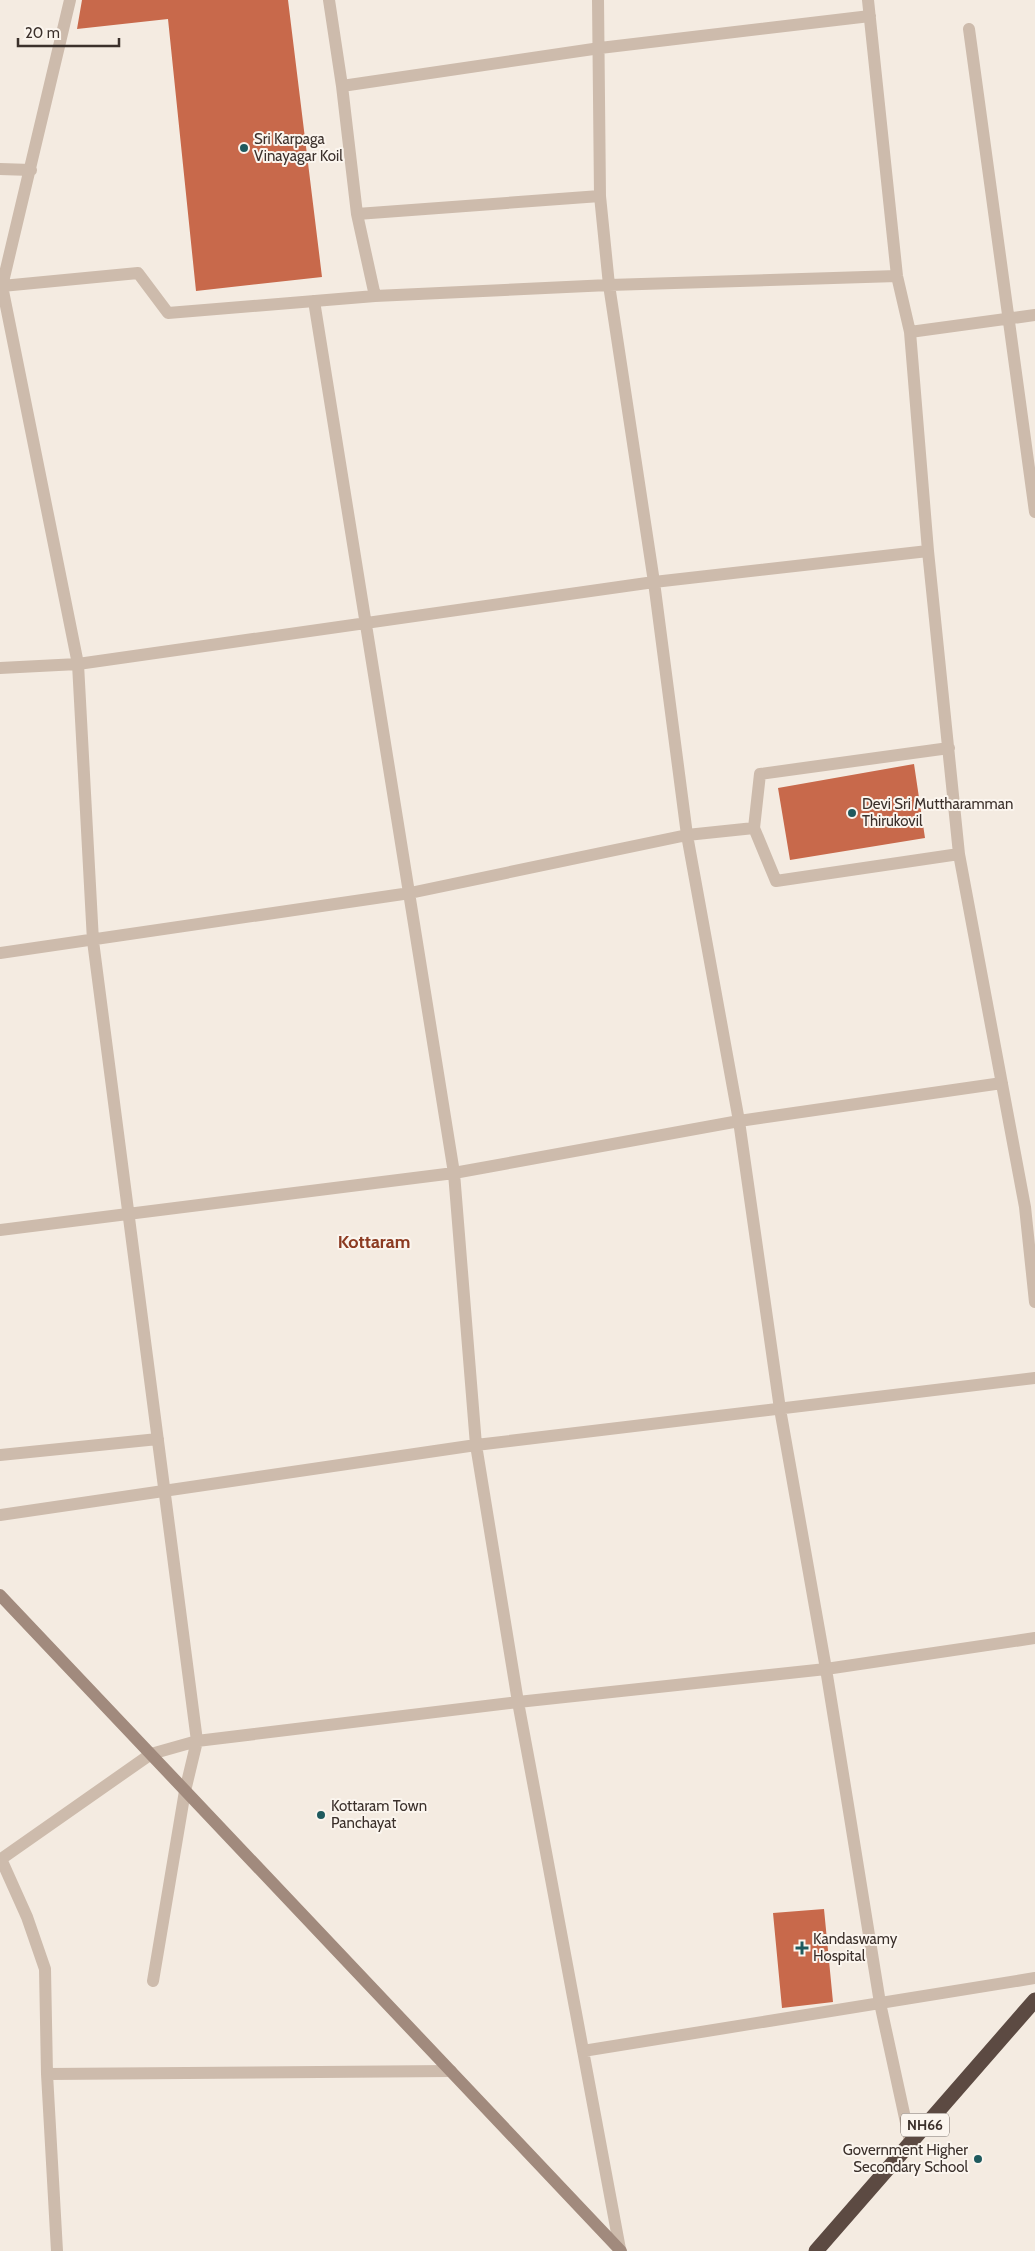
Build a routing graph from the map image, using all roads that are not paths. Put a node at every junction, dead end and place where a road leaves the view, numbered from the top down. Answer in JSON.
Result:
{"nodes":[{"id":1,"x":70,"y":0,"type":"edge"},
{"id":2,"x":329,"y":0,"type":"edge"},
{"id":3,"x":598,"y":0,"type":"edge"},
{"id":4,"x":868,"y":0,"type":"edge"},
{"id":5,"x":870,"y":16,"type":"junction"},
{"id":6,"x":969,"y":29,"type":"dead end"},
{"id":7,"x":600,"y":48,"type":"junction"},
{"id":8,"x":342,"y":86,"type":"junction"},
{"id":9,"x":0,"y":169,"type":"edge"},
{"id":10,"x":31,"y":170,"type":"junction"},
{"id":11,"x":600,"y":196,"type":"junction"},
{"id":12,"x":357,"y":214,"type":"junction"},
{"id":13,"x":897,"y":276,"type":"junction"},
{"id":14,"x":609,"y":285,"type":"junction"},
{"id":15,"x":2,"y":286,"type":"junction"},
{"id":16,"x":375,"y":296,"type":"junction"},
{"id":17,"x":314,"y":301,"type":"junction"},
{"id":18,"x":1035,"y":315,"type":"edge"},
{"id":19,"x":1009,"y":320,"type":"junction"},
{"id":20,"x":910,"y":332,"type":"junction"},
{"id":21,"x":1035,"y":512,"type":"edge"},
{"id":22,"x":928,"y":551,"type":"junction"},
{"id":23,"x":654,"y":582,"type":"junction"},
{"id":24,"x":366,"y":623,"type":"junction"},
{"id":25,"x":78,"y":664,"type":"junction"},
{"id":26,"x":0,"y":668,"type":"edge"},
{"id":27,"x":949,"y":748,"type":"junction"},
{"id":28,"x":754,"y":828,"type":"junction"},
{"id":29,"x":687,"y":835,"type":"junction"},
{"id":30,"x":959,"y":854,"type":"junction"},
{"id":31,"x":410,"y":894,"type":"junction"},
{"id":32,"x":93,"y":941,"type":"junction"},
{"id":33,"x":0,"y":953,"type":"edge"},
{"id":34,"x":1002,"y":1083,"type":"junction"},
{"id":35,"x":739,"y":1121,"type":"junction"},
{"id":36,"x":454,"y":1173,"type":"junction"},
{"id":37,"x":1030,"y":1207,"type":"edge"},
{"id":38,"x":128,"y":1214,"type":"junction"},
{"id":39,"x":0,"y":1230,"type":"edge"},
{"id":40,"x":1035,"y":1302,"type":"edge"},
{"id":41,"x":1035,"y":1378,"type":"edge"},
{"id":42,"x":780,"y":1409,"type":"junction"},
{"id":43,"x":158,"y":1439,"type":"junction"},
{"id":44,"x":476,"y":1445,"type":"junction"},
{"id":45,"x":0,"y":1455,"type":"edge"},
{"id":46,"x":164,"y":1489,"type":"junction"},
{"id":47,"x":0,"y":1515,"type":"edge"},
{"id":48,"x":0,"y":1595,"type":"edge"},
{"id":49,"x":1035,"y":1638,"type":"edge"},
{"id":50,"x":826,"y":1669,"type":"junction"},
{"id":51,"x":518,"y":1702,"type":"junction"},
{"id":52,"x":197,"y":1741,"type":"junction"},
{"id":53,"x":151,"y":1754,"type":"junction"},
{"id":54,"x":185,"y":1791,"type":"junction"},
{"id":55,"x":1,"y":1860,"type":"edge"},
{"id":56,"x":1035,"y":1978,"type":"edge"},
{"id":57,"x":154,"y":1981,"type":"dead end"},
{"id":58,"x":1035,"y":2000,"type":"edge"},
{"id":59,"x":880,"y":2003,"type":"junction"},
{"id":60,"x":583,"y":2051,"type":"junction"},
{"id":61,"x":452,"y":2072,"type":"junction"},
{"id":62,"x":47,"y":2074,"type":"junction"},
{"id":63,"x":910,"y":2141,"type":"junction"},
{"id":64,"x":621,"y":2250,"type":"edge"},
{"id":65,"x":57,"y":2251,"type":"edge"},
{"id":66,"x":816,"y":2251,"type":"edge"}],
"edges":[{"from":1,"to":10,"type":"street"},
{"from":2,"to":8,"type":"street"},
{"from":3,"to":7,"type":"street"},
{"from":4,"to":5,"type":"street"},
{"from":5,"to":7,"type":"street"},
{"from":5,"to":13,"type":"street"},
{"from":6,"to":19,"type":"street"},
{"from":7,"to":8,"type":"street"},
{"from":7,"to":11,"type":"street"},
{"from":8,"to":12,"type":"street"},
{"from":9,"to":10,"type":"street"},
{"from":10,"to":15,"type":"street"},
{"from":11,"to":12,"type":"street"},
{"from":11,"to":14,"type":"street"},
{"from":12,"to":16,"type":"street"},
{"from":13,"to":14,"type":"street"},
{"from":13,"to":20,"type":"street"},
{"from":14,"to":16,"type":"street"},
{"from":14,"to":23,"type":"street"},
{"from":15,"to":17,"type":"street"},
{"from":15,"to":25,"type":"street"},
{"from":16,"to":17,"type":"street"},
{"from":17,"to":24,"type":"street"},
{"from":18,"to":19,"type":"street"},
{"from":19,"to":20,"type":"street"},
{"from":19,"to":21,"type":"street"},
{"from":20,"to":22,"type":"street"},
{"from":22,"to":23,"type":"street"},
{"from":22,"to":27,"type":"street"},
{"from":23,"to":24,"type":"street"},
{"from":23,"to":29,"type":"street"},
{"from":24,"to":25,"type":"street"},
{"from":24,"to":31,"type":"street"},
{"from":25,"to":26,"type":"street"},
{"from":25,"to":32,"type":"street"},
{"from":27,"to":28,"type":"street"},
{"from":27,"to":30,"type":"street"},
{"from":28,"to":29,"type":"street"},
{"from":28,"to":30,"type":"street"},
{"from":29,"to":31,"type":"street"},
{"from":29,"to":35,"type":"street"},
{"from":30,"to":34,"type":"street"},
{"from":31,"to":32,"type":"street"},
{"from":31,"to":36,"type":"street"},
{"from":32,"to":33,"type":"street"},
{"from":32,"to":38,"type":"street"},
{"from":34,"to":35,"type":"street"},
{"from":34,"to":37,"type":"street"},
{"from":35,"to":36,"type":"street"},
{"from":35,"to":42,"type":"street"},
{"from":36,"to":38,"type":"street"},
{"from":36,"to":44,"type":"street"},
{"from":37,"to":40,"type":"street"},
{"from":38,"to":39,"type":"street"},
{"from":38,"to":43,"type":"street"},
{"from":41,"to":42,"type":"street"},
{"from":42,"to":44,"type":"street"},
{"from":42,"to":50,"type":"street"},
{"from":43,"to":45,"type":"street"},
{"from":43,"to":46,"type":"street"},
{"from":44,"to":46,"type":"street"},
{"from":44,"to":51,"type":"street"},
{"from":46,"to":47,"type":"street"},
{"from":46,"to":52,"type":"street"},
{"from":48,"to":53,"type":"main road"},
{"from":49,"to":50,"type":"street"},
{"from":50,"to":51,"type":"street"},
{"from":50,"to":59,"type":"street"},
{"from":51,"to":52,"type":"street"},
{"from":51,"to":60,"type":"street"},
{"from":52,"to":53,"type":"street"},
{"from":52,"to":54,"type":"street"},
{"from":53,"to":54,"type":"main road"},
{"from":53,"to":55,"type":"street"},
{"from":54,"to":57,"type":"street"},
{"from":54,"to":61,"type":"main road"},
{"from":55,"to":62,"type":"street"},
{"from":56,"to":59,"type":"street"},
{"from":58,"to":63,"type":"highway","number":"NH66"},
{"from":59,"to":60,"type":"street"},
{"from":59,"to":63,"type":"street"},
{"from":60,"to":64,"type":"street"},
{"from":61,"to":62,"type":"street"},
{"from":61,"to":64,"type":"main road"},
{"from":62,"to":65,"type":"street"},
{"from":63,"to":66,"type":"highway","number":"NH66"}]}
